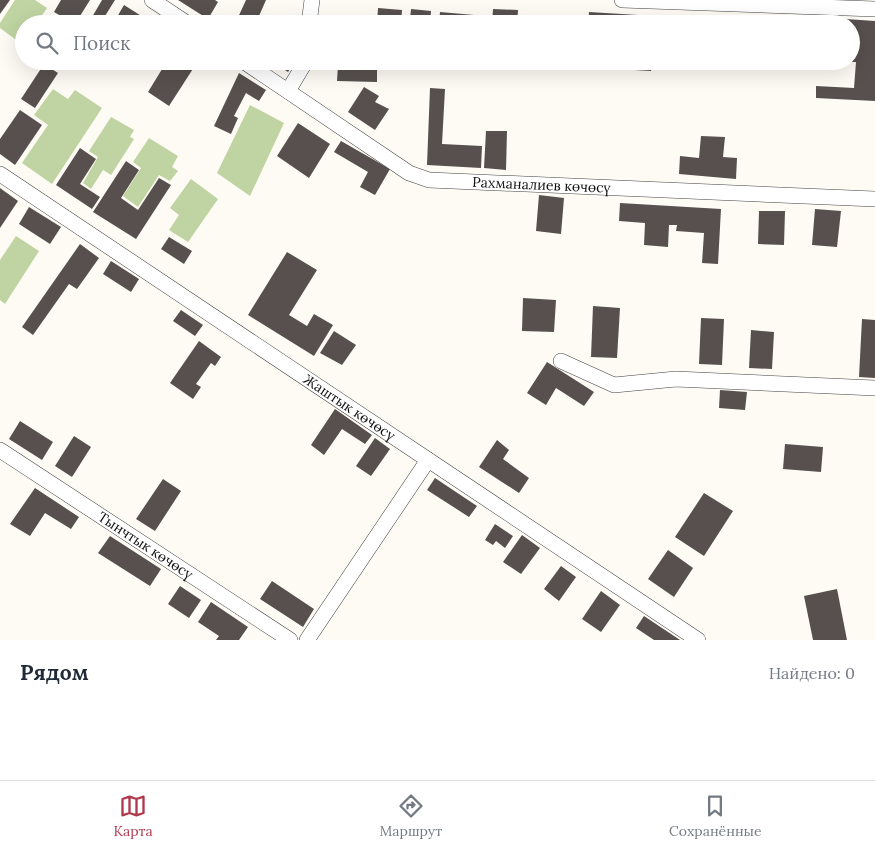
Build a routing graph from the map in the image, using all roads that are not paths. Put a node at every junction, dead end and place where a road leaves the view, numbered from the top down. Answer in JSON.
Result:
{"nodes":[{"id":1,"x":152,"y":0,"type":"edge"},
{"id":2,"x":312,"y":0,"type":"edge"},
{"id":3,"x":622,"y":0,"type":"edge"},
{"id":4,"x":875,"y":9,"type":"edge"},
{"id":5,"x":174,"y":15,"type":"edge"},
{"id":6,"x":310,"y":15,"type":"edge"},
{"id":7,"x":256,"y":70,"type":"edge"},
{"id":8,"x":301,"y":70,"type":"edge"},
{"id":9,"x":288,"y":92,"type":"junction"},
{"id":10,"x":0,"y":174,"type":"edge"},
{"id":11,"x":875,"y":199,"type":"edge"},
{"id":12,"x":561,"y":361,"type":"dead end"},
{"id":13,"x":875,"y":388,"type":"edge"},
{"id":14,"x":0,"y":450,"type":"edge"},
{"id":15,"x":428,"y":460,"type":"junction"},
{"id":16,"x":290,"y":640,"type":"edge"},
{"id":17,"x":308,"y":640,"type":"edge"},
{"id":18,"x":698,"y":640,"type":"edge"}],
"edges":[{"from":1,"to":5,"type":"street"},
{"from":2,"to":6,"type":"street"},
{"from":3,"to":4,"type":"street"},
{"from":7,"to":9,"type":"street","name":"Рахманалиев көчөсү"},
{"from":8,"to":9,"type":"street"},
{"from":9,"to":11,"type":"street","name":"Рахманалиев көчөсү"},
{"from":10,"to":15,"type":"street","name":"Жаштык көчөсү"},
{"from":12,"to":13,"type":"street"},
{"from":14,"to":16,"type":"street","name":"Тынчтык көчөсү"},
{"from":15,"to":17,"type":"street"},
{"from":15,"to":18,"type":"street","name":"Жаштык көчөсү"}]}
